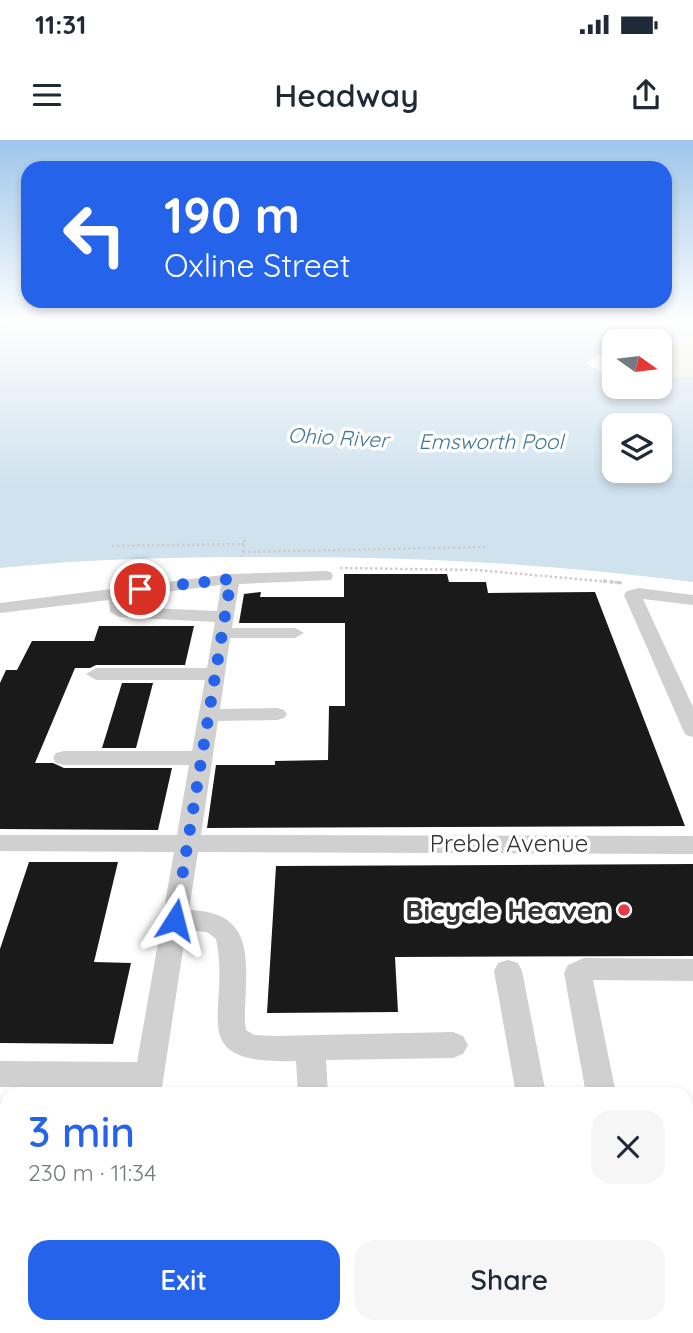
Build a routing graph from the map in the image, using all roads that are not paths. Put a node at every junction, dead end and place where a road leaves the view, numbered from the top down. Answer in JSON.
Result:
{"nodes":[{"id":1,"x":329,"y":572,"type":"road end"},
{"id":2,"x":231,"y":579,"type":"junction"},
{"id":3,"x":117,"y":592,"type":"junction"},
{"id":4,"x":693,"y":600,"type":"edge"},
{"id":5,"x":0,"y":608,"type":"edge"},
{"id":6,"x":224,"y":625,"type":"junction"},
{"id":7,"x":295,"y":633,"type":"dead end"},
{"id":8,"x":96,"y":674,"type":"dead end"},
{"id":9,"x":215,"y":674,"type":"junction"},
{"id":10,"x":208,"y":715,"type":"junction"},
{"id":11,"x":277,"y":715,"type":"dead end"},
{"id":12,"x":693,"y":730,"type":"edge"},
{"id":13,"x":64,"y":758,"type":"dead end"},
{"id":14,"x":200,"y":758,"type":"junction"},
{"id":15,"x":0,"y":843,"type":"edge"},
{"id":16,"x":188,"y":844,"type":"junction"},
{"id":17,"x":693,"y":845,"type":"edge"},
{"id":18,"x":175,"y":920,"type":"junction"},
{"id":19,"x":693,"y":970,"type":"edge"},
{"id":20,"x":508,"y":971,"type":"dead end"},
{"id":21,"x":453,"y":1045,"type":"dead end"},
{"id":22,"x":310,"y":1048,"type":"junction"},
{"id":23,"x":0,"y":1074,"type":"edge"},
{"id":24,"x":147,"y":1084,"type":"edge"},
{"id":25,"x":313,"y":1087,"type":"edge"},
{"id":26,"x":530,"y":1087,"type":"edge"},
{"id":27,"x":600,"y":1087,"type":"edge"}],
"edges":[{"from":1,"to":2,"type":"street"},
{"from":2,"to":3,"type":"street"},
{"from":2,"to":6,"type":"street"},
{"from":3,"to":5,"type":"street"},
{"from":3,"to":6,"type":"street"},
{"from":4,"to":12,"type":"street"},
{"from":6,"to":7,"type":"street"},
{"from":6,"to":9,"type":"street"},
{"from":8,"to":9,"type":"street"},
{"from":9,"to":10,"type":"street"},
{"from":10,"to":11,"type":"street"},
{"from":10,"to":14,"type":"street"},
{"from":13,"to":14,"type":"street"},
{"from":14,"to":16,"type":"street"},
{"from":15,"to":16,"type":"street","name":"Preble Avenue"},
{"from":16,"to":17,"type":"street","name":"Preble Avenue"},
{"from":16,"to":18,"type":"street"},
{"from":18,"to":22,"type":"street"},
{"from":18,"to":24,"type":"street"},
{"from":19,"to":27,"type":"street"},
{"from":20,"to":26,"type":"street"},
{"from":21,"to":22,"type":"street"},
{"from":22,"to":25,"type":"street"},
{"from":23,"to":24,"type":"street"}]}
